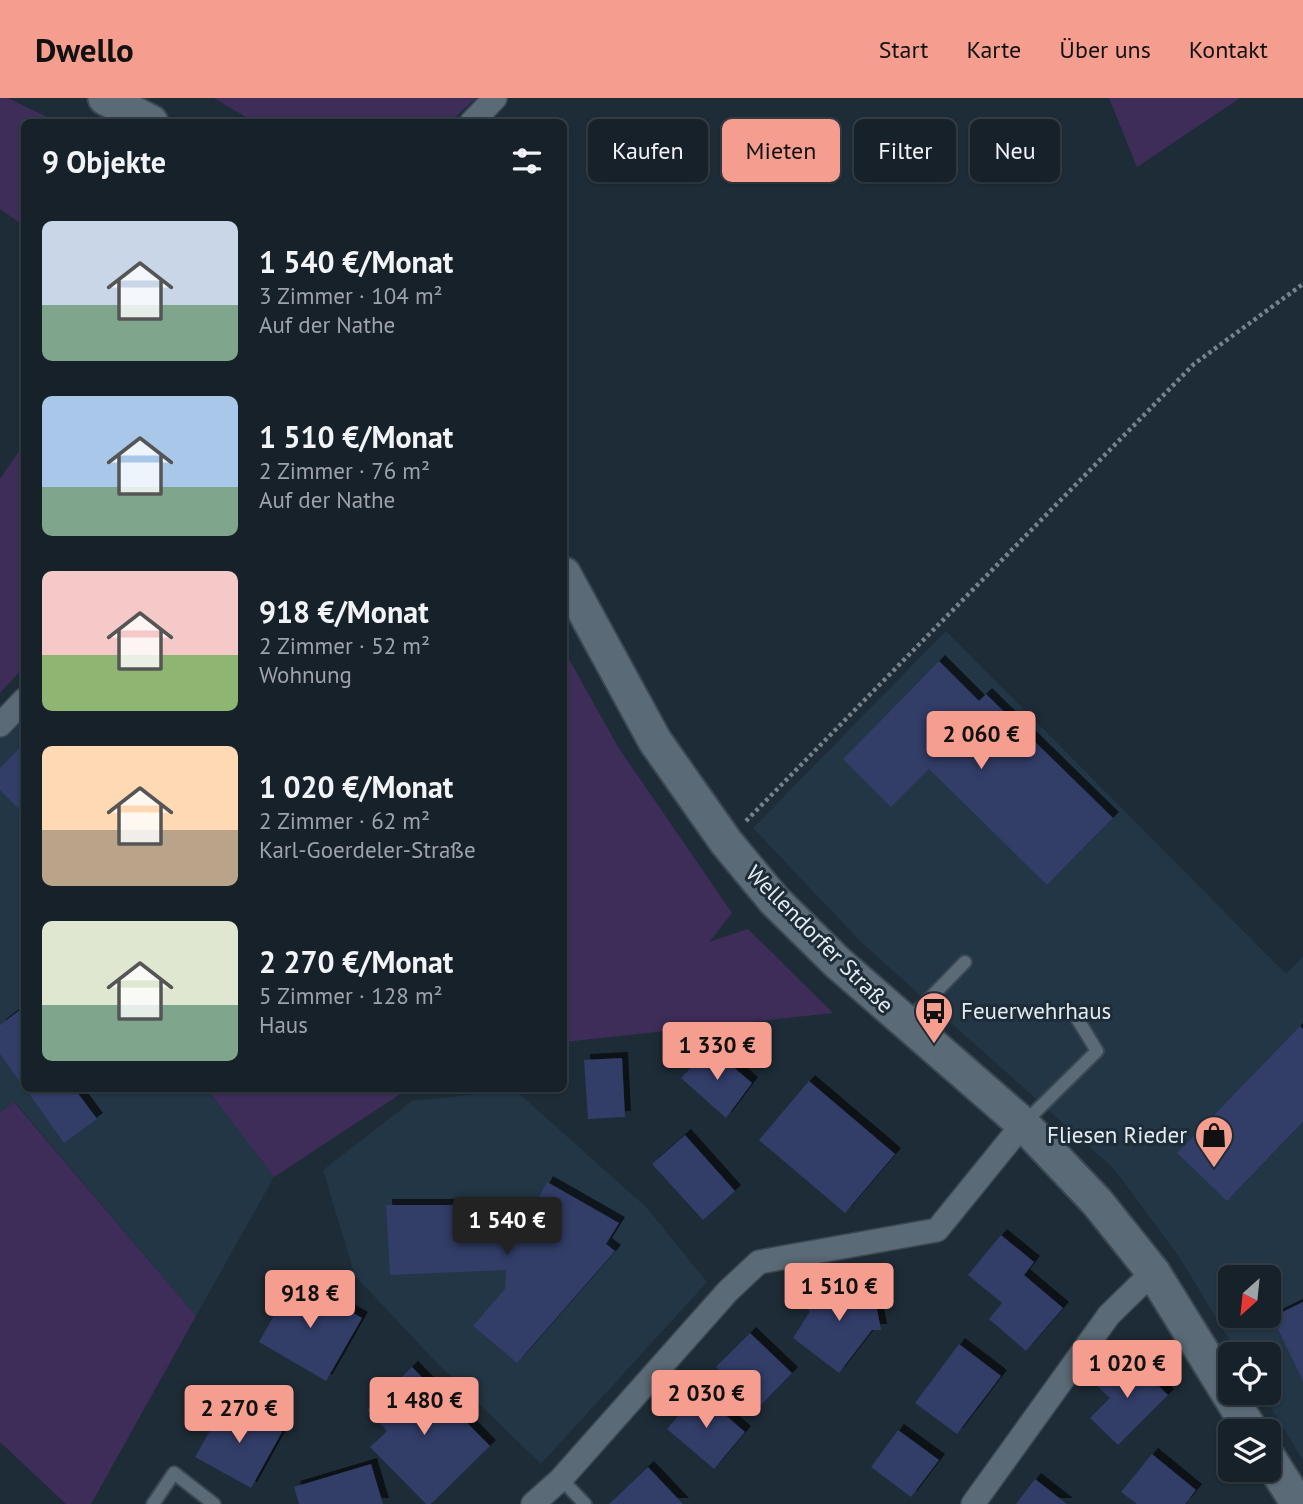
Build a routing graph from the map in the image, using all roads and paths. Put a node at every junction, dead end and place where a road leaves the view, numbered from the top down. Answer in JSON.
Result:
{"nodes":[{"id":1,"x":105,"y":98,"type":"edge"},
{"id":2,"x":495,"y":98,"type":"edge"},
{"id":3,"x":145,"y":119,"type":"edge"},
{"id":4,"x":475,"y":119,"type":"edge"},
{"id":5,"x":1303,"y":284,"type":"edge"},
{"id":6,"x":567,"y":580,"type":"edge"},
{"id":7,"x":21,"y":703,"type":"edge"},
{"id":8,"x":0,"y":725,"type":"edge"},
{"id":9,"x":726,"y":842,"type":"junction"},
{"id":10,"x":965,"y":962,"type":"dead end"},
{"id":11,"x":1078,"y":1020,"type":"dead end"},
{"id":12,"x":906,"y":1023,"type":"junction"},
{"id":13,"x":1023,"y":1124,"type":"junction"},
{"id":14,"x":1153,"y":1272,"type":"junction"},
{"id":15,"x":1244,"y":1419,"type":"edge"},
{"id":16,"x":1281,"y":1478,"type":"edge"},
{"id":17,"x":561,"y":1479,"type":"junction"},
{"id":18,"x":153,"y":1504,"type":"edge"},
{"id":19,"x":214,"y":1504,"type":"edge"},
{"id":20,"x":533,"y":1504,"type":"edge"},
{"id":21,"x":585,"y":1504,"type":"edge"},
{"id":22,"x":972,"y":1504,"type":"edge"},
{"id":23,"x":1297,"y":1504,"type":"edge"}],
"edges":[{"from":1,"to":3,"type":"street"},
{"from":2,"to":4,"type":"street"},
{"from":5,"to":9,"type":"path"},
{"from":6,"to":9,"type":"street","name":"Wellendorfer Straße"},
{"from":7,"to":8,"type":"street"},
{"from":9,"to":12,"type":"street","name":"Wellendorfer Straße"},
{"from":10,"to":12,"type":"lane"},
{"from":11,"to":13,"type":"lane"},
{"from":12,"to":13,"type":"street","name":"Wellendorfer Straße"},
{"from":13,"to":14,"type":"street","name":"Wellendorfer Straße"},
{"from":13,"to":17,"type":"street"},
{"from":14,"to":15,"type":"street","name":"Wellendorfer Straße"},
{"from":14,"to":22,"type":"street"},
{"from":16,"to":23,"type":"street"},
{"from":17,"to":20,"type":"street"},
{"from":17,"to":21,"type":"lane"},
{"from":18,"to":19,"type":"lane"}]}
